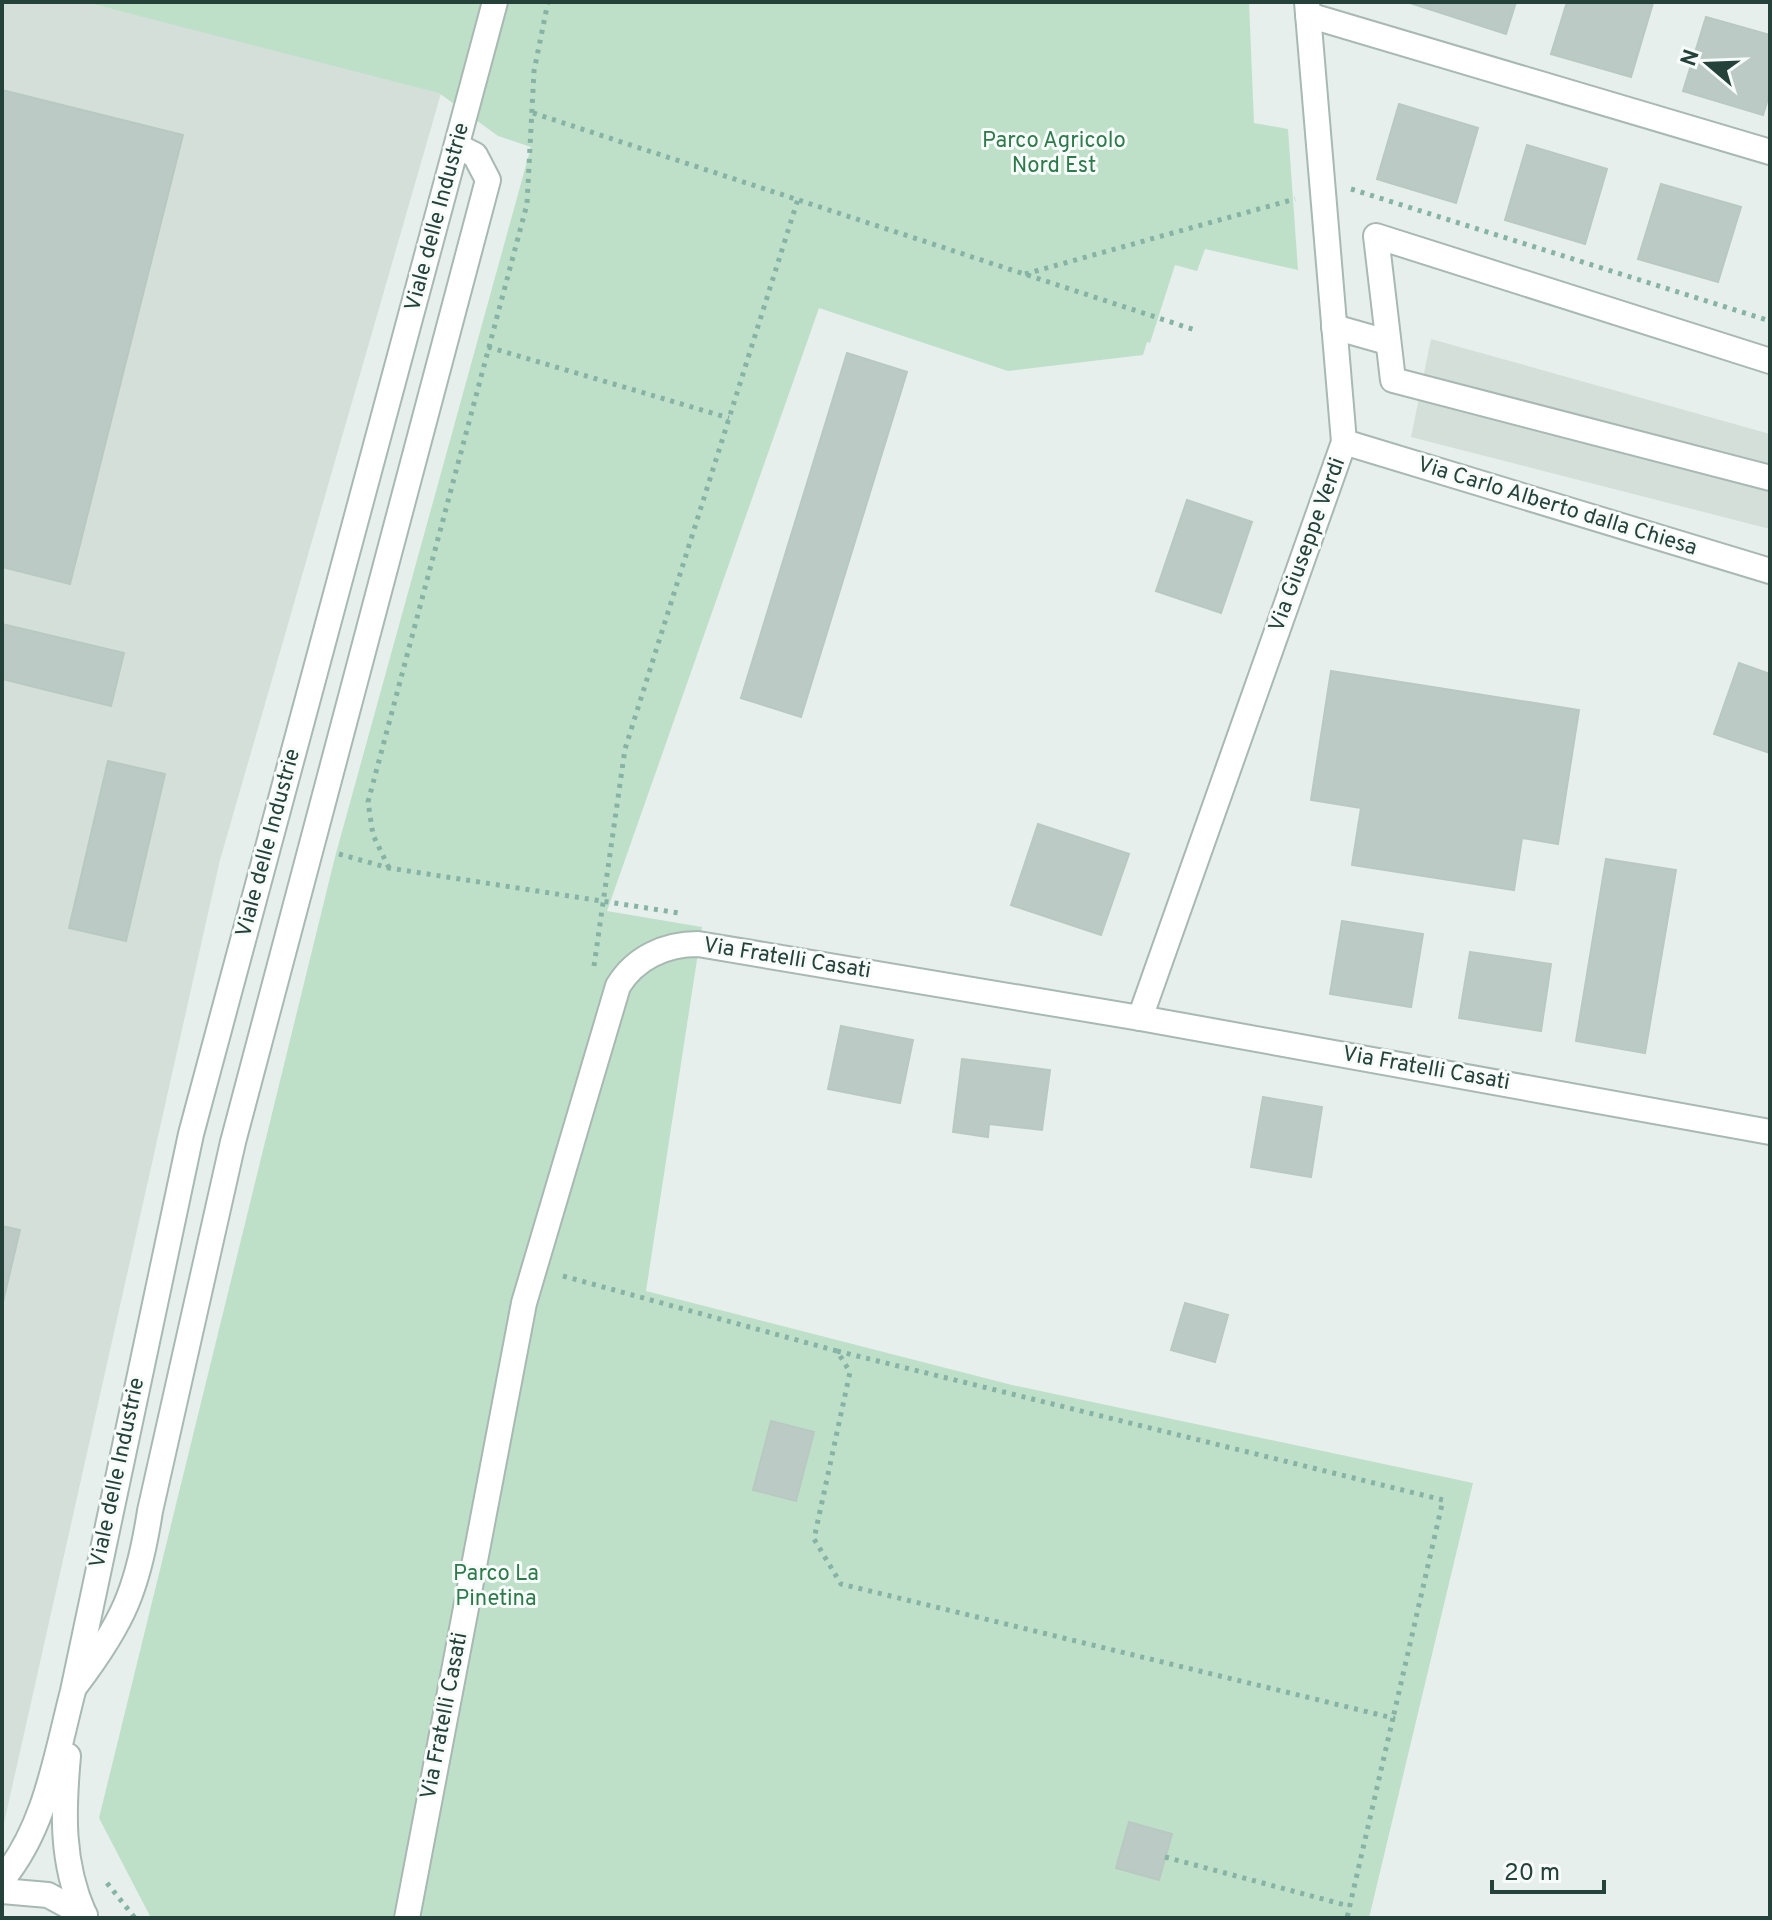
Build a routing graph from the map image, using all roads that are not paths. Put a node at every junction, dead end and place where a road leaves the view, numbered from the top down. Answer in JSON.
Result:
{"nodes":[{"id":1,"x":495,"y":2,"type":"edge"},
{"id":2,"x":1308,"y":8,"type":"edge"},
{"id":3,"x":457,"y":146,"type":"junction"},
{"id":4,"x":1770,"y":152,"type":"edge"},
{"id":5,"x":1334,"y":327,"type":"junction"},
{"id":6,"x":1387,"y":342,"type":"junction"},
{"id":7,"x":1770,"y":361,"type":"edge"},
{"id":8,"x":1344,"y":442,"type":"junction"},
{"id":9,"x":1770,"y":478,"type":"edge"},
{"id":10,"x":1770,"y":571,"type":"edge"},
{"id":11,"x":1140,"y":1018,"type":"junction"},
{"id":12,"x":1770,"y":1132,"type":"edge"},
{"id":13,"x":191,"y":1134,"type":"junction"},
{"id":14,"x":233,"y":1142,"type":"junction"},
{"id":15,"x":73,"y":1691,"type":"junction"},
{"id":16,"x":2,"y":1880,"type":"edge"},
{"id":17,"x":2,"y":1891,"type":"edge"},
{"id":18,"x":86,"y":1916,"type":"edge"},
{"id":19,"x":407,"y":1918,"type":"edge"}],
"edges":[{"from":1,"to":3,"type":"street","name":"Viale delle Industrie"},
{"from":2,"to":4,"type":"street"},
{"from":2,"to":5,"type":"street","name":"Via Giuseppe Verdi"},
{"from":3,"to":13,"type":"street","name":"Viale delle Industrie"},
{"from":3,"to":14,"type":"street"},
{"from":5,"to":6,"type":"street"},
{"from":5,"to":8,"type":"street","name":"Via Giuseppe Verdi"},
{"from":6,"to":7,"type":"street"},
{"from":6,"to":9,"type":"street"},
{"from":8,"to":10,"type":"street","name":"Via Carlo Alberto dalla Chiesa"},
{"from":8,"to":11,"type":"street","name":"Via Giuseppe Verdi"},
{"from":11,"to":12,"type":"street","name":"Via Fratelli Casati"},
{"from":11,"to":19,"type":"street","name":"Via Fratelli Casati"},
{"from":13,"to":14,"type":"street"},
{"from":13,"to":15,"type":"street","name":"Viale delle Industrie"},
{"from":14,"to":15,"type":"street"},
{"from":15,"to":16,"type":"street","name":"Viale delle Industrie"},
{"from":15,"to":18,"type":"street","name":"Viale delle Industrie"},
{"from":17,"to":18,"type":"street"}]}
